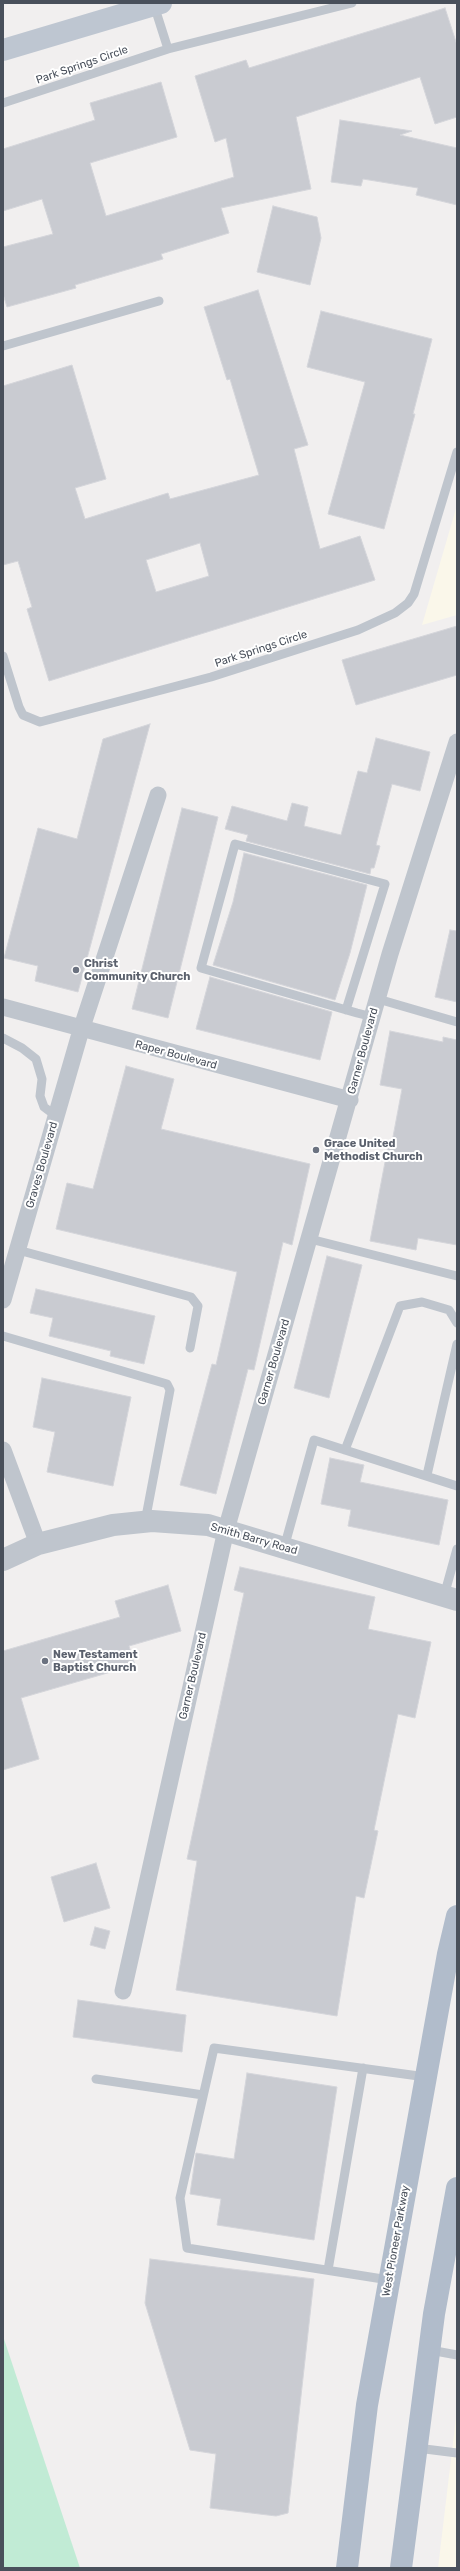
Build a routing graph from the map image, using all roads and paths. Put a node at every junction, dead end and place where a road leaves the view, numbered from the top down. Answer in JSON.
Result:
{"nodes":[{"id":1,"x":352,"y":3,"type":"edge"},
{"id":2,"x":156,"y":4,"type":"edge"},
{"id":3,"x":168,"y":49,"type":"junction"},
{"id":4,"x":3,"y":50,"type":"edge"},
{"id":5,"x":3,"y":103,"type":"edge"},
{"id":6,"x":159,"y":301,"type":"dead end"},
{"id":7,"x":3,"y":346,"type":"edge"},
{"id":8,"x":457,"y":452,"type":"edge"},
{"id":9,"x":3,"y":656,"type":"edge"},
{"id":10,"x":457,"y":742,"type":"edge"},
{"id":11,"x":158,"y":795,"type":"dead end"},
{"id":12,"x":378,"y":999,"type":"junction"},
{"id":13,"x":3,"y":1007,"type":"edge"},
{"id":14,"x":346,"y":1010,"type":"junction"},
{"id":15,"x":373,"y":1017,"type":"junction"},
{"id":16,"x":457,"y":1022,"type":"edge"},
{"id":17,"x":81,"y":1030,"type":"junction"},
{"id":18,"x":3,"y":1038,"type":"edge"},
{"id":19,"x":350,"y":1100,"type":"junction"},
{"id":20,"x":56,"y":1116,"type":"junction"},
{"id":21,"x":310,"y":1239,"type":"junction"},
{"id":22,"x":11,"y":1258,"type":"edge"},
{"id":23,"x":457,"y":1276,"type":"edge"},
{"id":24,"x":3,"y":1300,"type":"edge"},
{"id":25,"x":457,"y":1323,"type":"edge"},
{"id":26,"x":3,"y":1336,"type":"edge"},
{"id":27,"x":457,"y":1344,"type":"edge"},
{"id":28,"x":190,"y":1348,"type":"dead end"},
{"id":29,"x":3,"y":1450,"type":"edge"},
{"id":30,"x":345,"y":1450,"type":"junction"},
{"id":31,"x":426,"y":1475,"type":"junction"},
{"id":32,"x":457,"y":1486,"type":"edge"},
{"id":33,"x":145,"y":1522,"type":"junction"},
{"id":34,"x":226,"y":1530,"type":"junction"},
{"id":35,"x":38,"y":1544,"type":"junction"},
{"id":36,"x":284,"y":1548,"type":"junction"},
{"id":37,"x":457,"y":1549,"type":"edge"},
{"id":38,"x":3,"y":1560,"type":"edge"},
{"id":39,"x":451,"y":1598,"type":"edge"},
{"id":40,"x":457,"y":1916,"type":"edge"},
{"id":41,"x":123,"y":1991,"type":"dead end"},
{"id":42,"x":362,"y":2068,"type":"junction"},
{"id":43,"x":426,"y":2077,"type":"junction"},
{"id":44,"x":96,"y":2079,"type":"dead end"},
{"id":45,"x":203,"y":2095,"type":"junction"},
{"id":46,"x":457,"y":2188,"type":"edge"},
{"id":47,"x":454,"y":2225,"type":"edge"},
{"id":48,"x":328,"y":2270,"type":"junction"},
{"id":49,"x":389,"y":2280,"type":"junction"},
{"id":50,"x":430,"y":2350,"type":"junction"},
{"id":51,"x":457,"y":2355,"type":"edge"},
{"id":52,"x":417,"y":2448,"type":"junction"},
{"id":53,"x":457,"y":2453,"type":"edge"},
{"id":54,"x":347,"y":2568,"type":"edge"},
{"id":55,"x":401,"y":2568,"type":"edge"}],
"edges":[{"from":1,"to":3,"type":"lane","name":"Park Springs Circle"},
{"from":2,"to":3,"type":"lane"},
{"from":2,"to":4,"type":"main road"},
{"from":3,"to":5,"type":"lane","name":"Park Springs Circle"},
{"from":6,"to":7,"type":"lane"},
{"from":8,"to":9,"type":"lane","name":"Park Springs Circle"},
{"from":10,"to":12,"type":"street","name":"Garner Boulevard"},
{"from":11,"to":17,"type":"street","name":"Graves Boulevard"},
{"from":12,"to":15,"type":"street","name":"Garner Boulevard"},
{"from":12,"to":16,"type":"lane"},
{"from":13,"to":17,"type":"street","name":"Raper Boulevard"},
{"from":14,"to":14,"type":"lane"},
{"from":14,"to":15,"type":"lane"},
{"from":15,"to":19,"type":"street","name":"Garner Boulevard"},
{"from":17,"to":19,"type":"street","name":"Raper Boulevard"},
{"from":17,"to":20,"type":"street","name":"Graves Boulevard"},
{"from":18,"to":20,"type":"lane"},
{"from":19,"to":21,"type":"street","name":"Garner Boulevard"},
{"from":20,"to":22,"type":"street","name":"Graves Boulevard"},
{"from":21,"to":23,"type":"lane"},
{"from":21,"to":34,"type":"street","name":"Garner Boulevard"},
{"from":22,"to":24,"type":"street","name":"Graves Boulevard"},
{"from":22,"to":28,"type":"lane"},
{"from":25,"to":30,"type":"lane"},
{"from":26,"to":33,"type":"lane"},
{"from":27,"to":31,"type":"lane"},
{"from":29,"to":35,"type":"street"},
{"from":30,"to":31,"type":"lane"},
{"from":30,"to":36,"type":"lane"},
{"from":31,"to":32,"type":"lane"},
{"from":33,"to":34,"type":"street","name":"Smith Barry Road"},
{"from":33,"to":35,"type":"street","name":"Smith Barry Road"},
{"from":34,"to":36,"type":"street","name":"Smith Barry Road"},
{"from":34,"to":41,"type":"street","name":"Garner Boulevard"},
{"from":35,"to":38,"type":"street","name":"Smith Barry Road"},
{"from":36,"to":39,"type":"street","name":"Smith Barry Road"},
{"from":37,"to":39,"type":"lane"},
{"from":40,"to":43,"type":"main road","name":"West Pioneer Parkway"},
{"from":42,"to":43,"type":"lane"},
{"from":42,"to":45,"type":"lane"},
{"from":42,"to":48,"type":"lane"},
{"from":43,"to":49,"type":"main road","name":"West Pioneer Parkway"},
{"from":44,"to":45,"type":"lane"},
{"from":45,"to":48,"type":"lane"},
{"from":46,"to":47,"type":"main road"},
{"from":47,"to":50,"type":"main road"},
{"from":48,"to":49,"type":"lane"},
{"from":49,"to":54,"type":"main road","name":"West Pioneer Parkway"},
{"from":50,"to":51,"type":"lane"},
{"from":50,"to":52,"type":"main road"},
{"from":52,"to":53,"type":"lane"},
{"from":52,"to":55,"type":"main road"}]}
